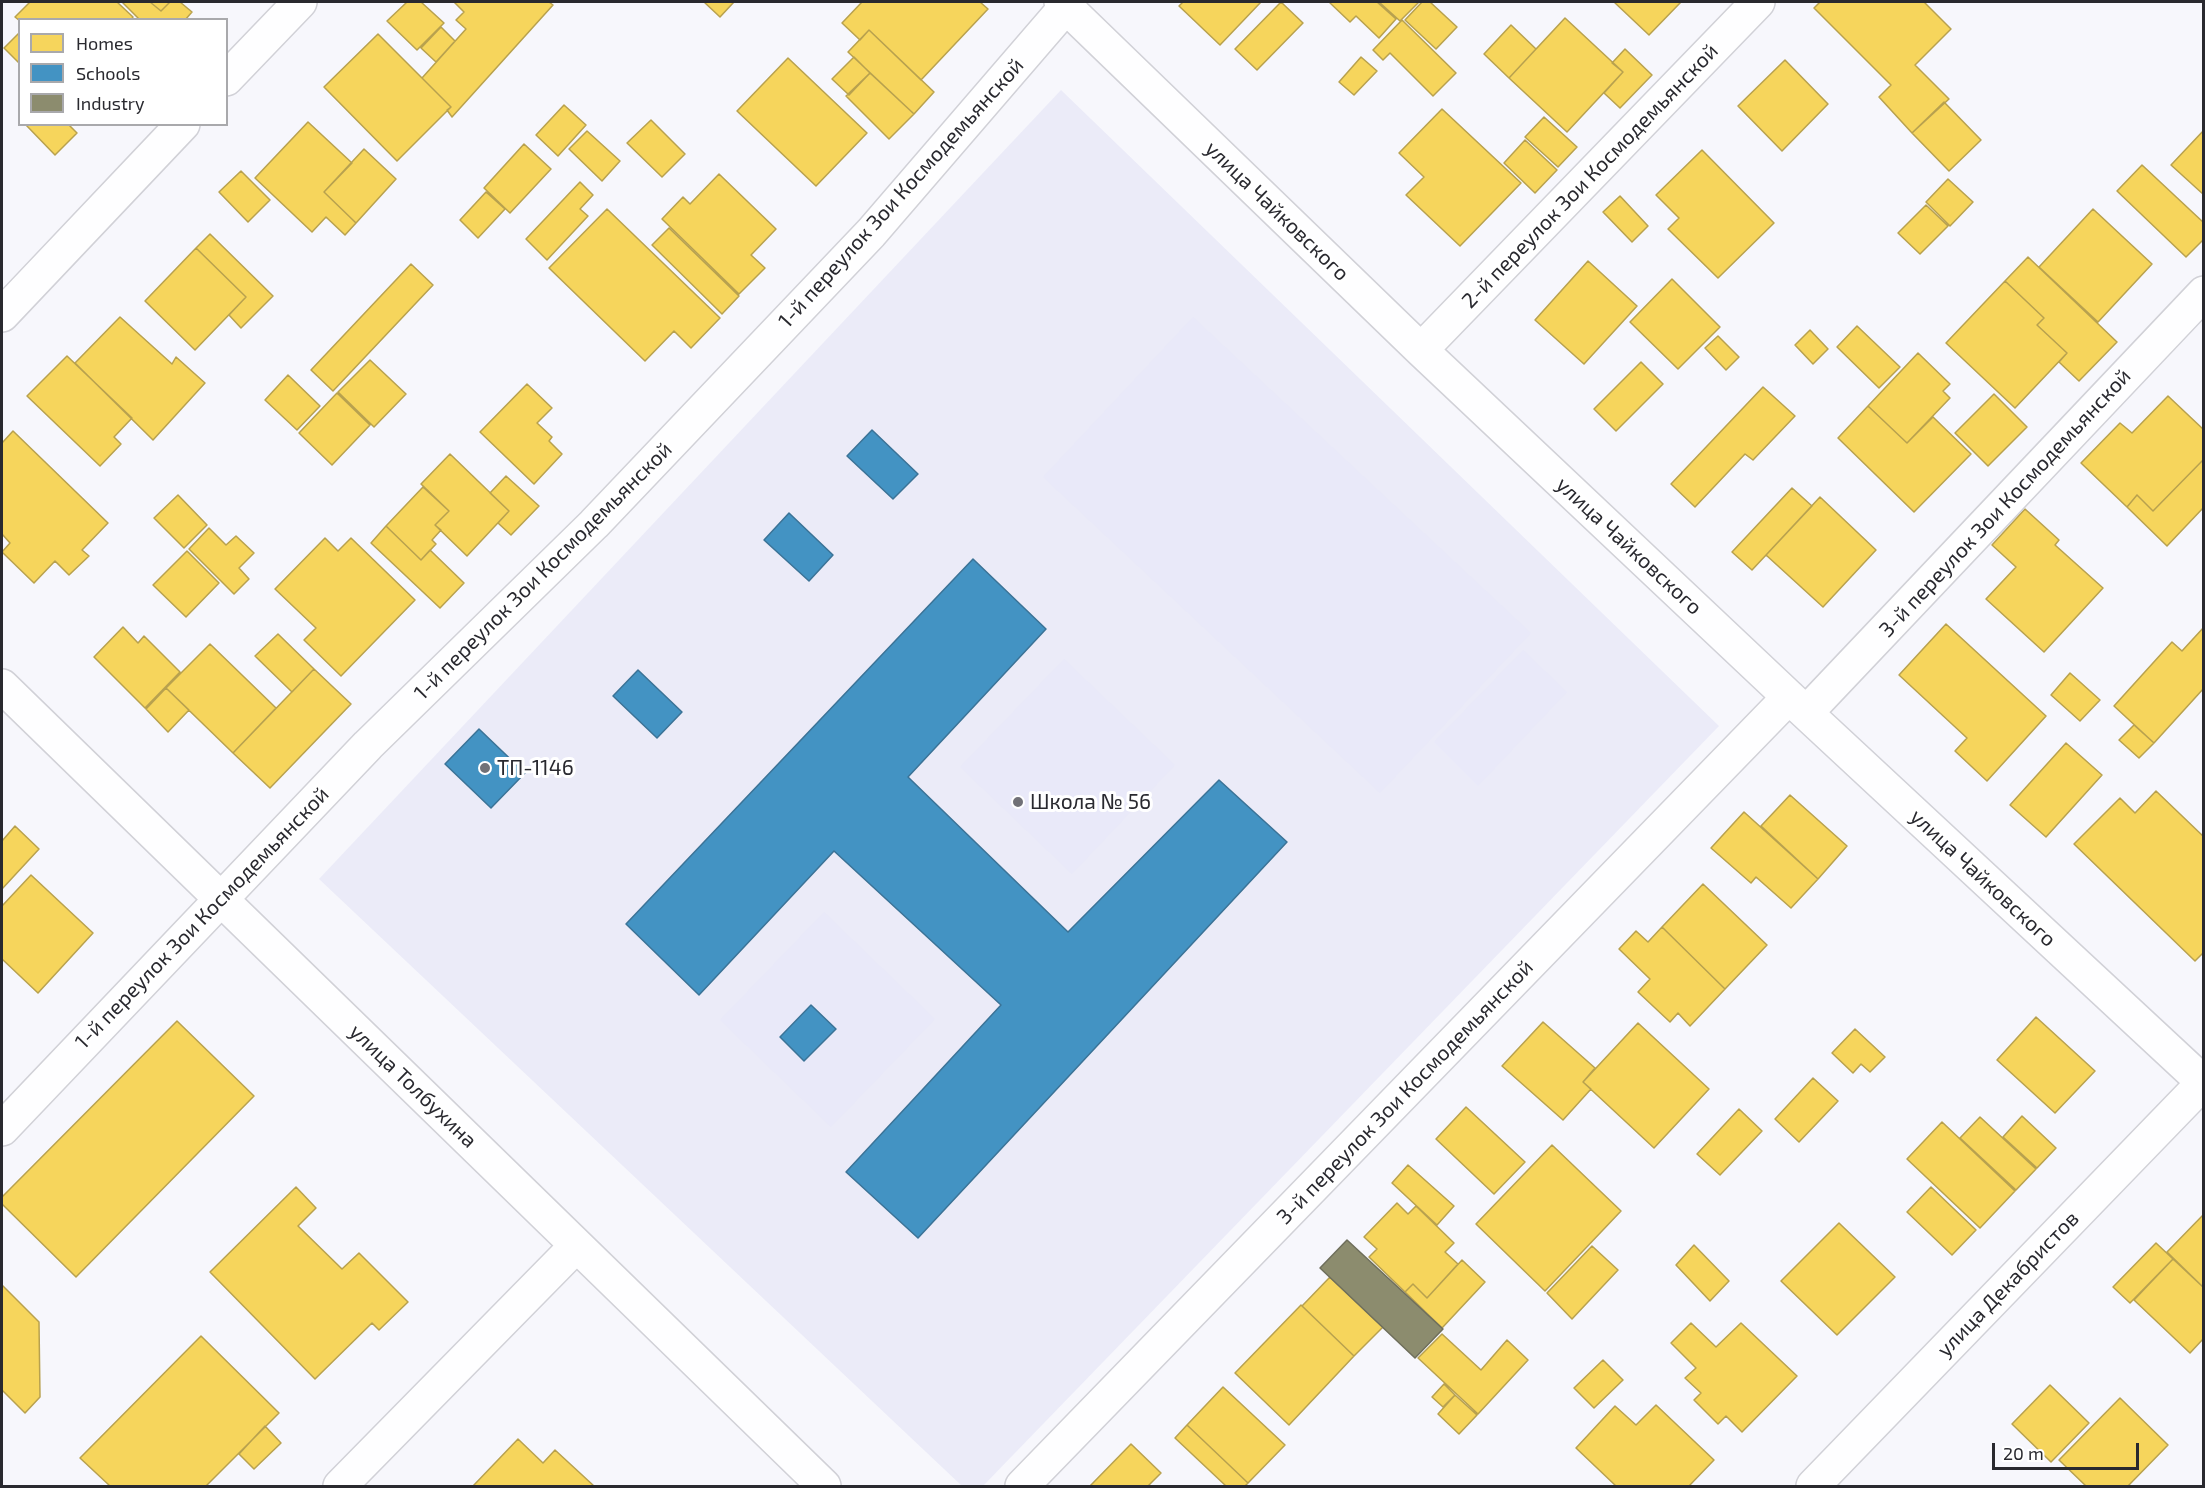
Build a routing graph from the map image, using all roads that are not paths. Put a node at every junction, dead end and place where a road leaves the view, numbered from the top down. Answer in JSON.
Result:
{"nodes":[{"id":1,"x":300,"y":2,"type":"edge"},
{"id":2,"x":1758,"y":2,"type":"edge"},
{"id":3,"x":1066,"y":3,"type":"edge"},
{"id":4,"x":228,"y":77,"type":"edge"},
{"id":5,"x":181,"y":126,"type":"edge"},
{"id":6,"x":2204,"y":293,"type":"edge"},
{"id":7,"x":2,"y":315,"type":"edge"},
{"id":8,"x":1421,"y":350,"type":"junction"},
{"id":9,"x":2,"y":686,"type":"edge"},
{"id":10,"x":1798,"y":705,"type":"junction"},
{"id":11,"x":221,"y":898,"type":"junction"},
{"id":12,"x":2203,"y":1082,"type":"edge"},
{"id":13,"x":2,"y":1129,"type":"edge"},
{"id":14,"x":576,"y":1246,"type":"junction"},
{"id":15,"x":340,"y":1486,"type":"edge"},
{"id":16,"x":824,"y":1486,"type":"edge"},
{"id":17,"x":1022,"y":1486,"type":"edge"},
{"id":18,"x":1813,"y":1486,"type":"edge"}],
"edges":[{"from":1,"to":4,"type":"street"},
{"from":2,"to":8,"type":"street","name":"2-й переулок Зои Космодемьянской"},
{"from":3,"to":8,"type":"street","name":"улица Чайковского"},
{"from":3,"to":11,"type":"street","name":"1-й переулок Зои Космодемьянской"},
{"from":5,"to":7,"type":"street"},
{"from":6,"to":10,"type":"street","name":"3-й переулок Зои Космодемьянской"},
{"from":8,"to":10,"type":"street","name":"улица Чайковского"},
{"from":9,"to":11,"type":"street","name":"улица Толбухина"},
{"from":10,"to":12,"type":"street","name":"улица Чайковского"},
{"from":10,"to":17,"type":"street","name":"3-й переулок Зои Космодемьянской"},
{"from":11,"to":13,"type":"street","name":"1-й переулок Зои Космодемьянской"},
{"from":11,"to":14,"type":"street","name":"улица Толбухина"},
{"from":12,"to":18,"type":"street","name":"улица Декабристов"},
{"from":14,"to":15,"type":"street"},
{"from":14,"to":16,"type":"street","name":"улица Толбухина"}]}
